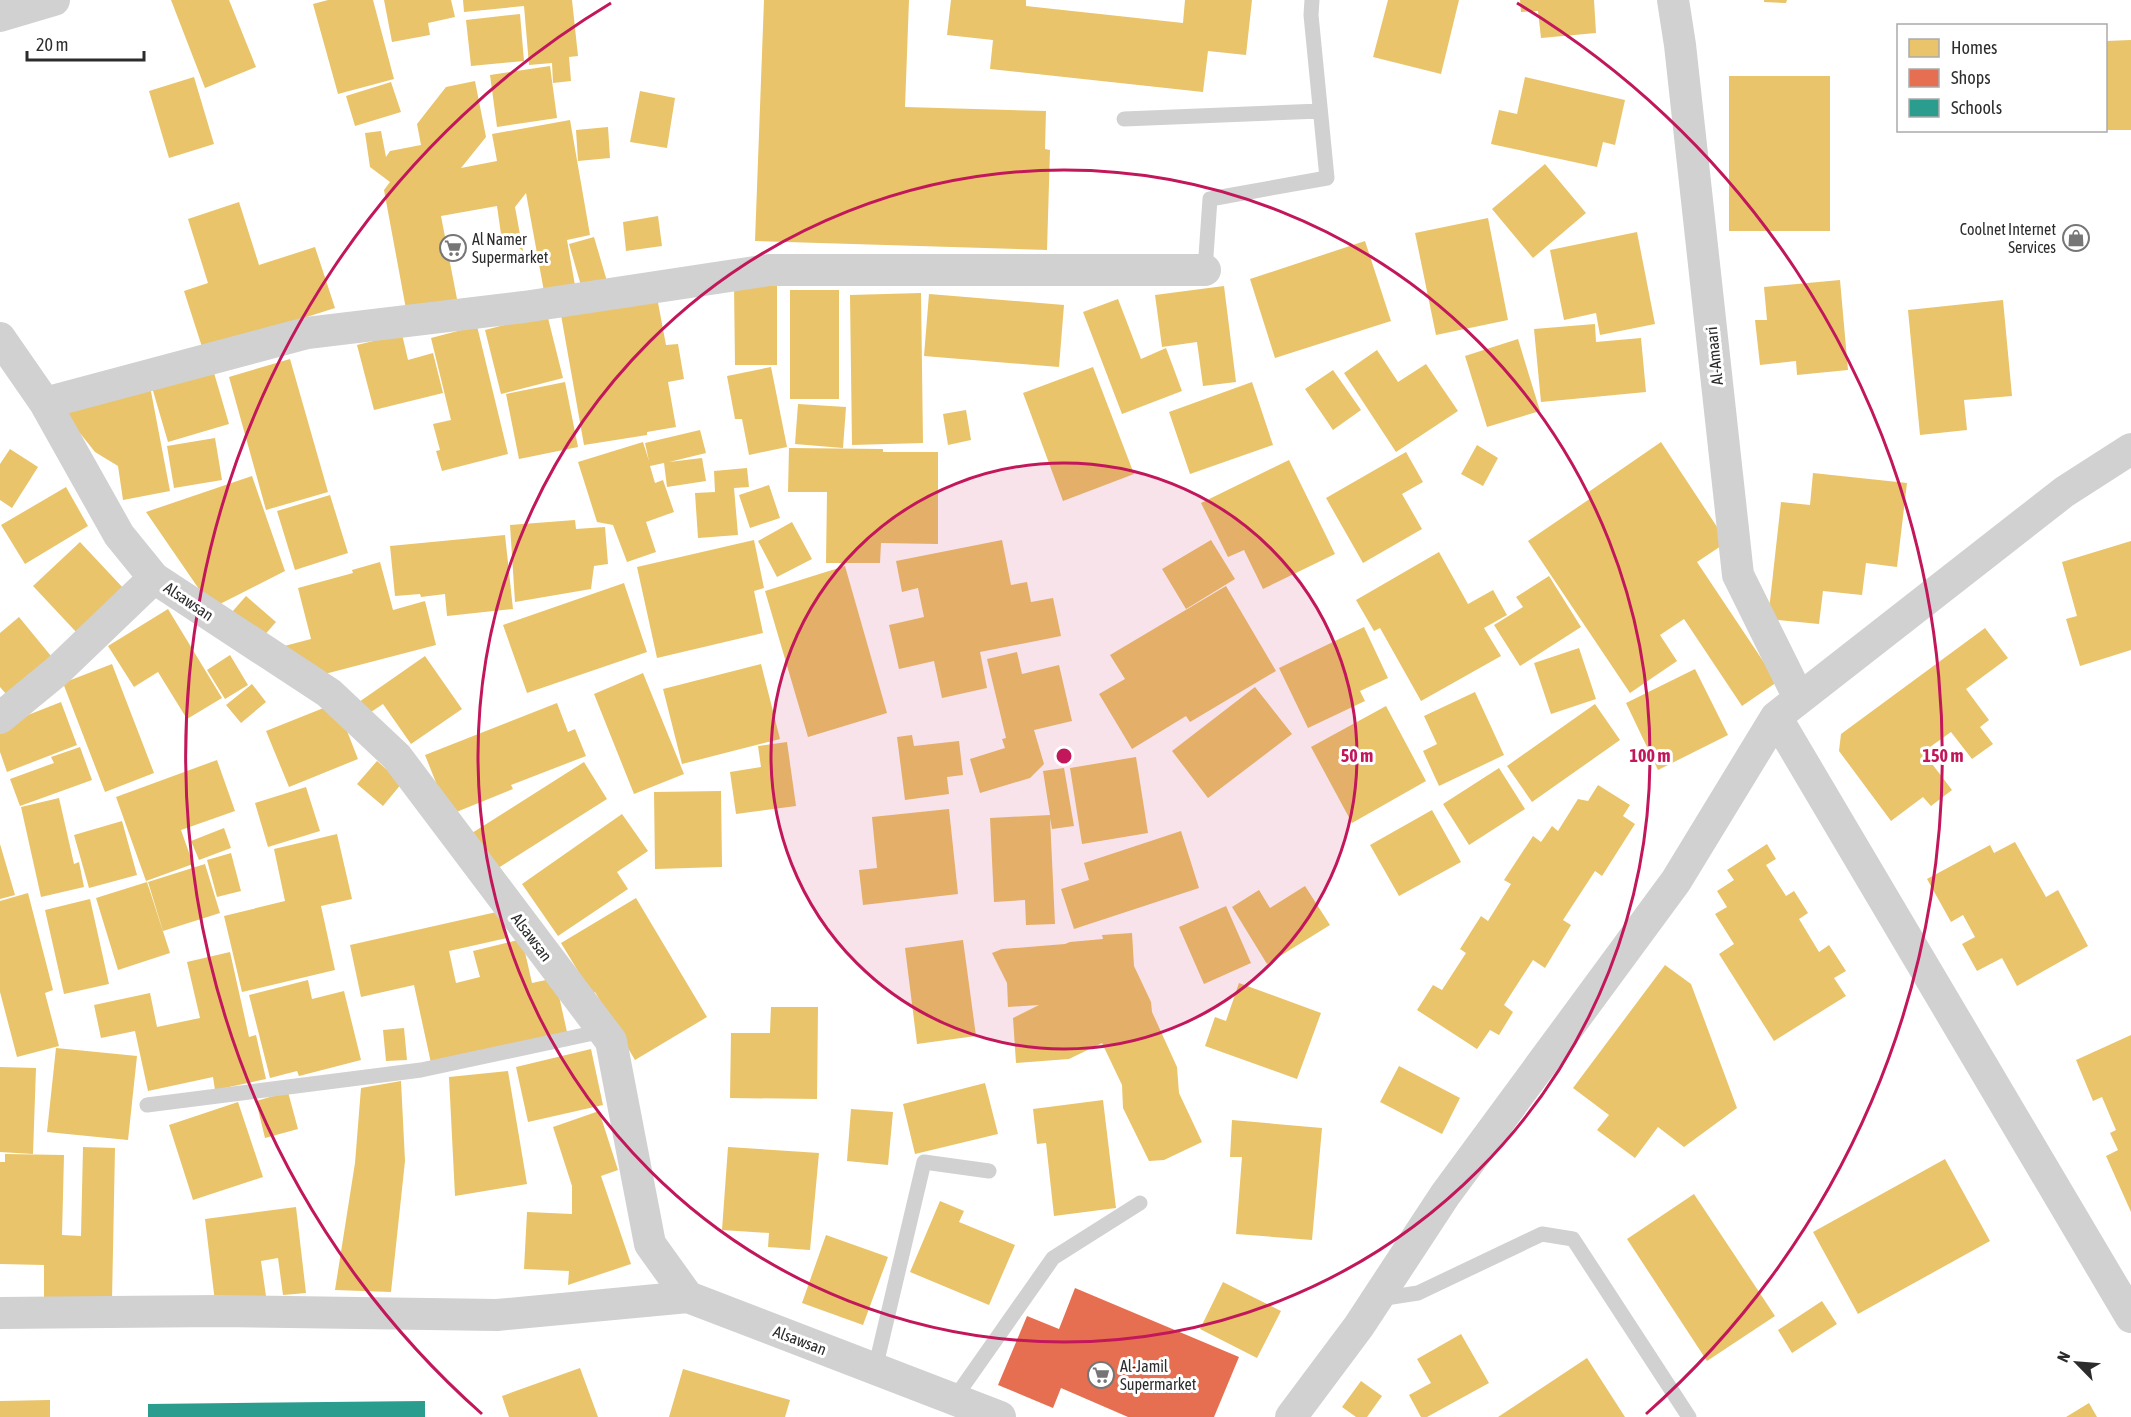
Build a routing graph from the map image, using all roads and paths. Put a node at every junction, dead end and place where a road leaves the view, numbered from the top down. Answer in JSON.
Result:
{"nodes":[{"id":1,"x":54,"y":0,"type":"edge"},
{"id":2,"x":1312,"y":0,"type":"edge"},
{"id":3,"x":1673,"y":0,"type":"edge"},
{"id":4,"x":0,"y":16,"type":"edge"},
{"id":5,"x":1320,"y":111,"type":"junction"},
{"id":6,"x":1124,"y":119,"type":"dead end"},
{"id":7,"x":1205,"y":270,"type":"joint"},
{"id":8,"x":0,"y":338,"type":"edge"},
{"id":9,"x":45,"y":403,"type":"junction"},
{"id":10,"x":2131,"y":449,"type":"edge"},
{"id":11,"x":154,"y":578,"type":"junction"},
{"id":12,"x":1788,"y":707,"type":"junction"},
{"id":13,"x":0,"y":718,"type":"edge"},
{"id":14,"x":603,"y":1031,"type":"junction"},
{"id":15,"x":147,"y":1105,"type":"dead end"},
{"id":16,"x":989,"y":1171,"type":"dead end"},
{"id":17,"x":1140,"y":1203,"type":"dead end"},
{"id":18,"x":688,"y":1296,"type":"junction"},
{"id":19,"x":1377,"y":1299,"type":"junction"},
{"id":20,"x":0,"y":1313,"type":"edge"},
{"id":21,"x":2131,"y":1317,"type":"edge"},
{"id":22,"x":875,"y":1369,"type":"junction"},
{"id":23,"x":954,"y":1399,"type":"junction"},
{"id":24,"x":1000,"y":1417,"type":"edge"},
{"id":25,"x":1291,"y":1417,"type":"edge"},
{"id":26,"x":1689,"y":1417,"type":"edge"}],
"edges":[{"from":1,"to":4,"type":"street"},
{"from":2,"to":5,"type":"lane"},
{"from":3,"to":12,"type":"street","name":"Al-Amaari"},
{"from":5,"to":6,"type":"lane"},
{"from":5,"to":7,"type":"lane"},
{"from":7,"to":9,"type":"street"},
{"from":8,"to":9,"type":"street"},
{"from":9,"to":11,"type":"street"},
{"from":10,"to":12,"type":"street"},
{"from":11,"to":13,"type":"street","name":"Alsawsan"},
{"from":11,"to":14,"type":"street","name":"Alsawsan"},
{"from":12,"to":19,"type":"street"},
{"from":12,"to":21,"type":"street","name":"Al-Amaari"},
{"from":14,"to":15,"type":"lane"},
{"from":14,"to":18,"type":"street","name":"Alsawsan"},
{"from":16,"to":22,"type":"lane"},
{"from":17,"to":23,"type":"lane"},
{"from":18,"to":20,"type":"street"},
{"from":18,"to":22,"type":"street","name":"Alsawsan"},
{"from":19,"to":25,"type":"street"},
{"from":19,"to":26,"type":"lane"},
{"from":22,"to":23,"type":"street","name":"Alsawsan"},
{"from":23,"to":24,"type":"street","name":"Alsawsan"}]}
